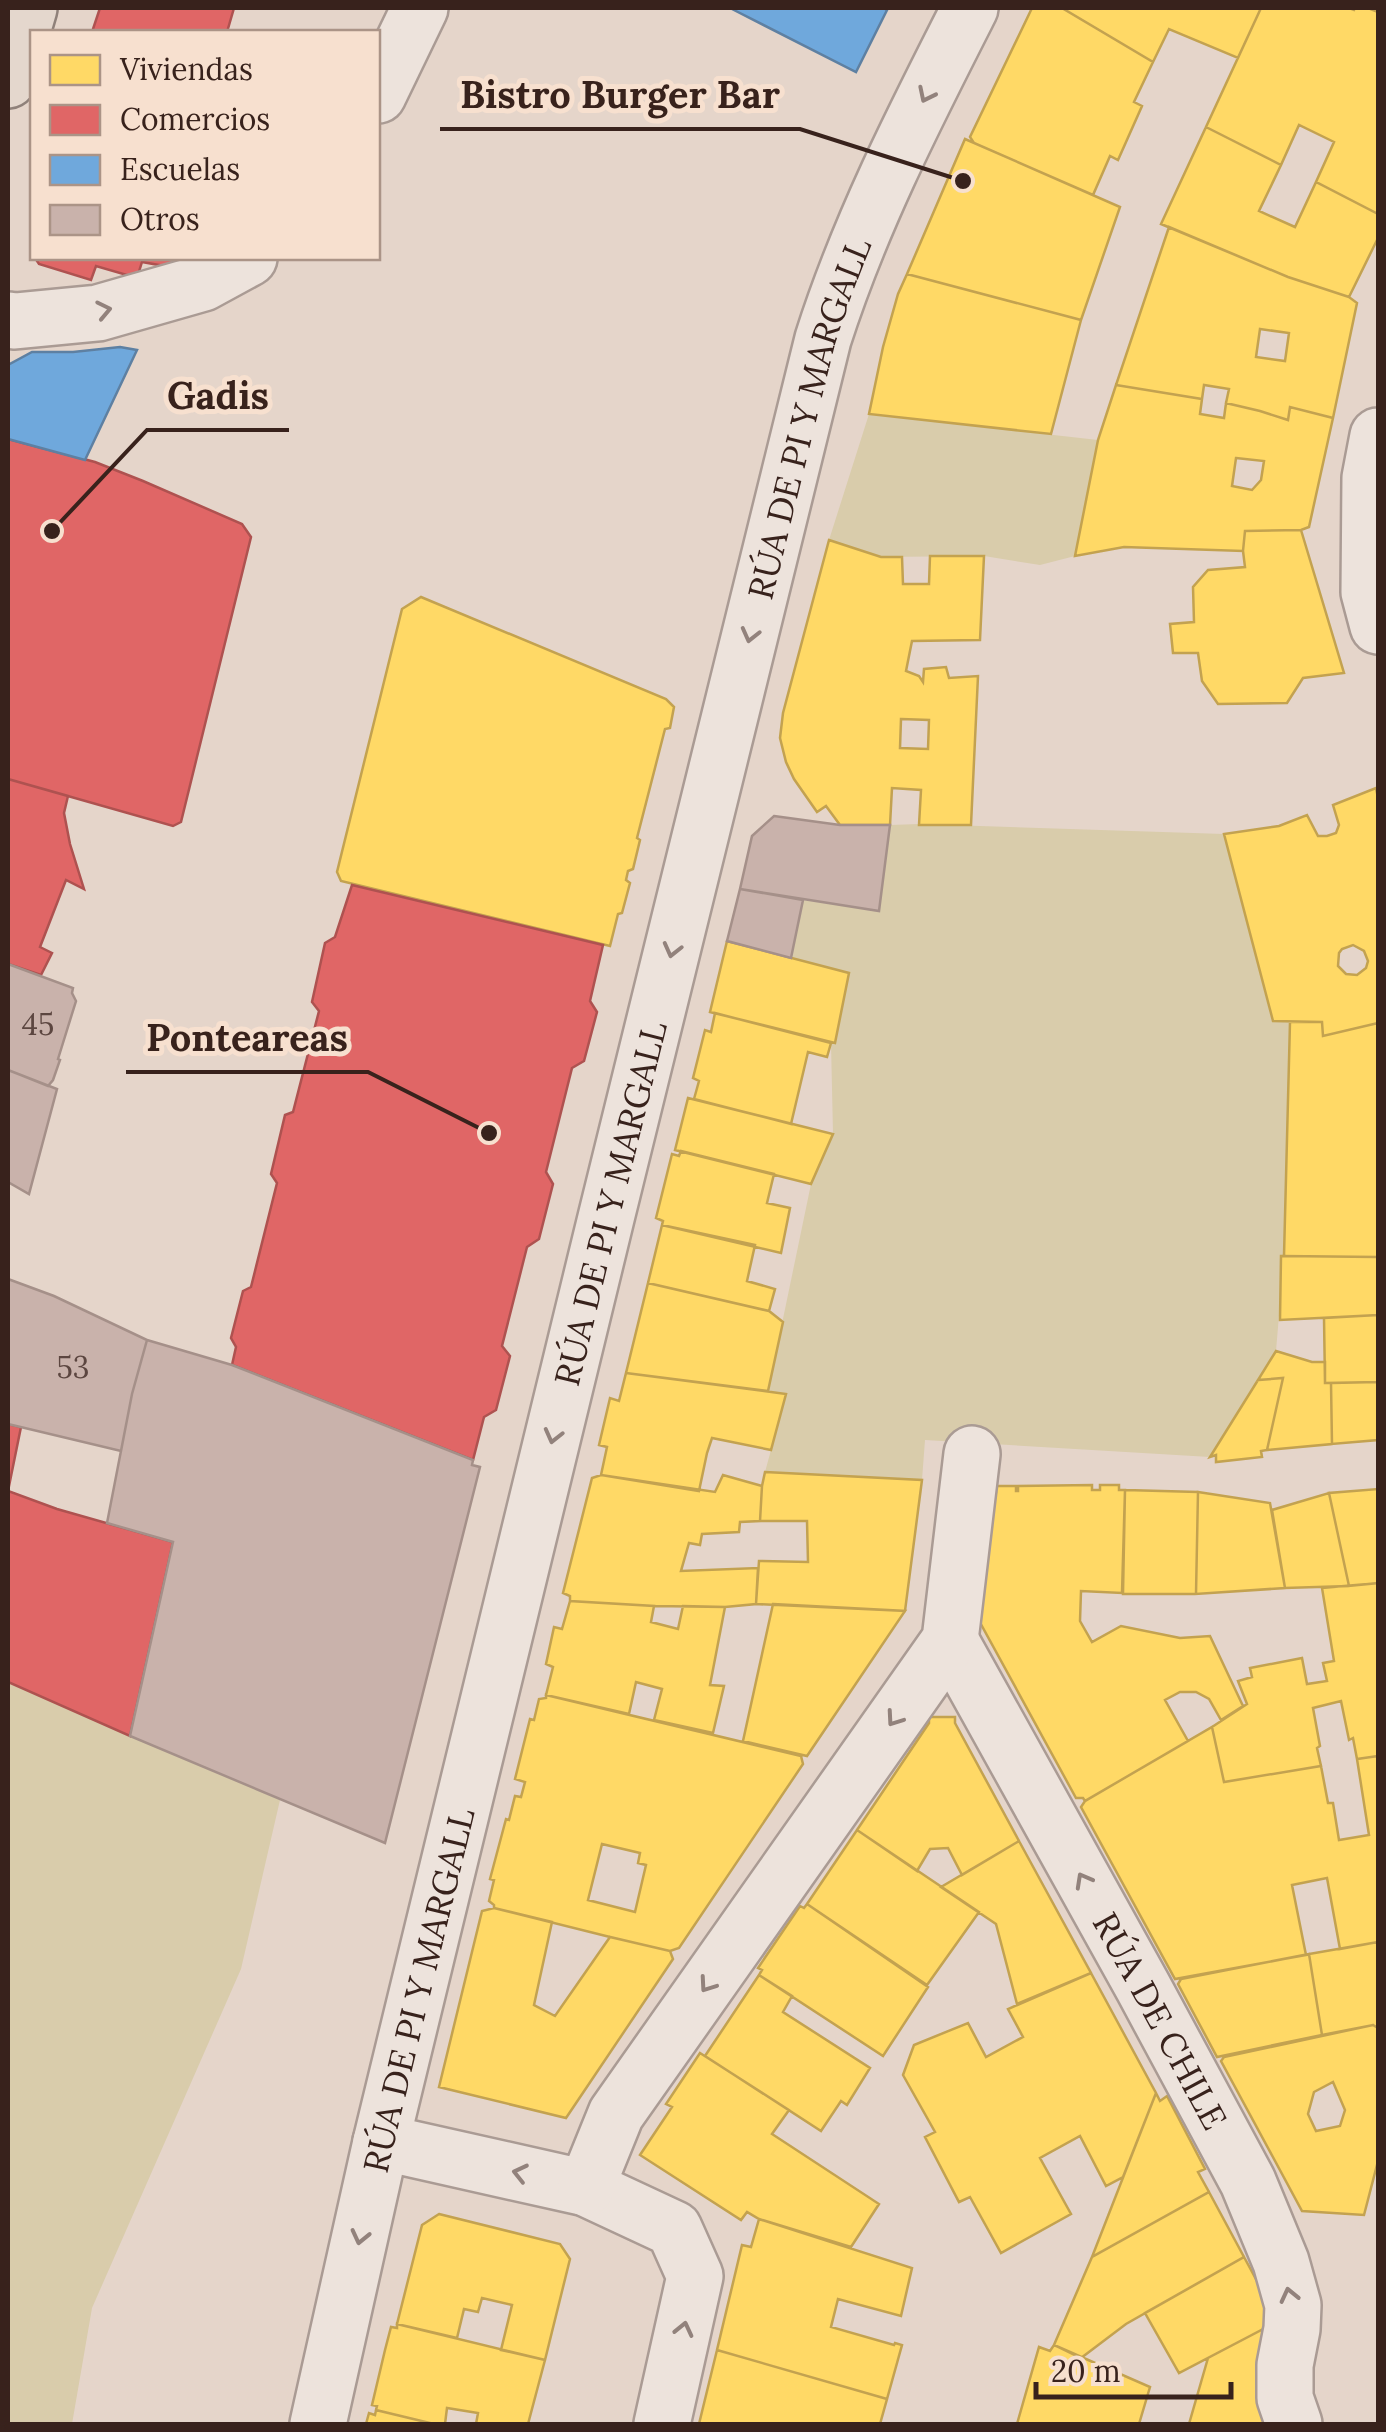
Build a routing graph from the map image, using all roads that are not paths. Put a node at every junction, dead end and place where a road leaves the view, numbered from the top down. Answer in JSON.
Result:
{"nodes":[{"id":1,"x":28,"y":8,"type":"edge"},
{"id":2,"x":420,"y":8,"type":"edge"},
{"id":3,"x":970,"y":8,"type":"edge"},
{"id":4,"x":8,"y":80,"type":"edge"},
{"id":5,"x":380,"y":91,"type":"edge"},
{"id":6,"x":245,"y":260,"type":"edge"},
{"id":7,"x":8,"y":320,"type":"edge"},
{"id":8,"x":1378,"y":436,"type":"edge"},
{"id":9,"x":1378,"y":626,"type":"edge"},
{"id":10,"x":972,"y":1454,"type":"dead end"},
{"id":11,"x":950,"y":1640,"type":"junction"},
{"id":12,"x":381,"y":2142,"type":"junction"},
{"id":13,"x":586,"y":2188,"type":"junction"},
{"id":14,"x":318,"y":2424,"type":"edge"},
{"id":15,"x":662,"y":2424,"type":"edge"},
{"id":16,"x":1294,"y":2424,"type":"edge"}],
"edges":[{"from":1,"to":4,"type":"main road"},
{"from":2,"to":5,"type":"street"},
{"from":3,"to":12,"type":"street","name":"RÚA DE PI Y MARGALL","one_way":true},
{"from":7,"to":6,"type":"street","one_way":true},
{"from":8,"to":9,"type":"street"},
{"from":10,"to":11,"type":"street"},
{"from":11,"to":13,"type":"street","one_way":true},
{"from":16,"to":11,"type":"street","name":"RÚA DE CHILE","one_way":true},
{"from":13,"to":12,"type":"street","one_way":true},
{"from":12,"to":14,"type":"street","name":"RÚA DE PI Y MARGALL","one_way":true},
{"from":15,"to":13,"type":"street","one_way":true}]}
